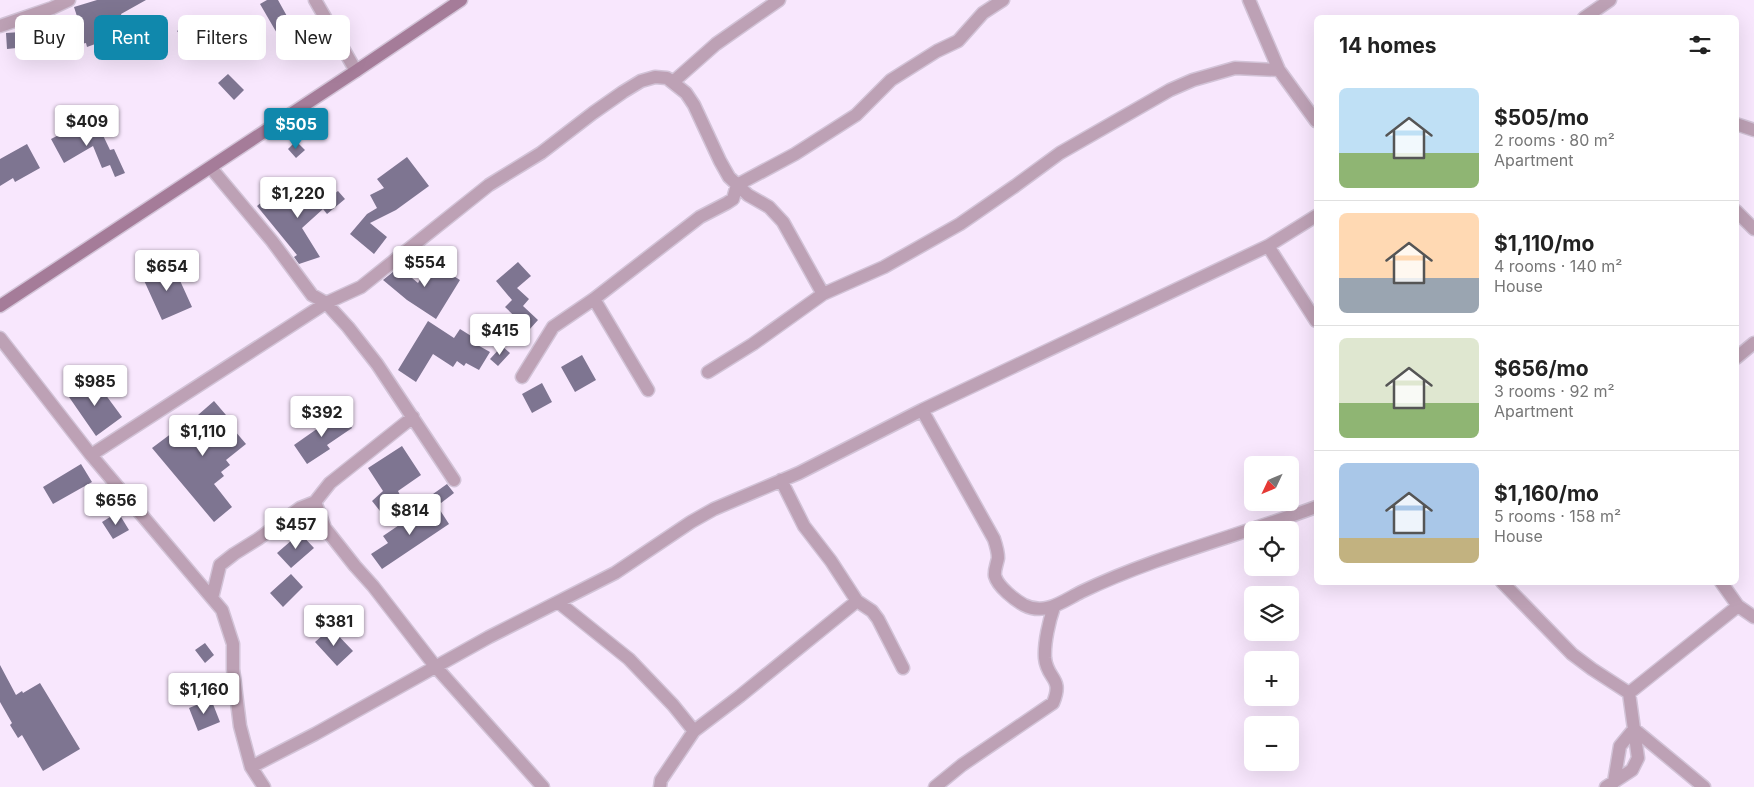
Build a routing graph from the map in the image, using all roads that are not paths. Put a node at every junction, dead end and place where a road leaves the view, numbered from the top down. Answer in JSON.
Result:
{"nodes":[{"id":1,"x":69,"y":0,"type":"edge"},
{"id":2,"x":316,"y":0,"type":"edge"},
{"id":3,"x":461,"y":0,"type":"edge"},
{"id":4,"x":779,"y":0,"type":"edge"},
{"id":5,"x":1003,"y":0,"type":"edge"},
{"id":6,"x":1249,"y":0,"type":"edge"},
{"id":7,"x":1610,"y":0,"type":"edge"},
{"id":8,"x":1588,"y":15,"type":"edge"},
{"id":9,"x":0,"y":26,"type":"edge"},
{"id":10,"x":1279,"y":70,"type":"junction"},
{"id":11,"x":356,"y":71,"type":"junction"},
{"id":12,"x":673,"y":82,"type":"junction"},
{"id":13,"x":1314,"y":118,"type":"edge"},
{"id":14,"x":1739,"y":125,"type":"edge"},
{"id":15,"x":1754,"y":130,"type":"edge"},
{"id":16,"x":211,"y":168,"type":"junction"},
{"id":17,"x":737,"y":185,"type":"junction"},
{"id":18,"x":1739,"y":214,"type":"edge"},
{"id":19,"x":1314,"y":217,"type":"edge"},
{"id":20,"x":1754,"y":230,"type":"edge"},
{"id":21,"x":1268,"y":246,"type":"junction"},
{"id":22,"x":823,"y":294,"type":"junction"},
{"id":23,"x":594,"y":299,"type":"junction"},
{"id":24,"x":326,"y":303,"type":"junction"},
{"id":25,"x":0,"y":306,"type":"edge"},
{"id":26,"x":1314,"y":318,"type":"edge"},
{"id":27,"x":0,"y":338,"type":"edge"},
{"id":28,"x":1754,"y":343,"type":"edge"},
{"id":29,"x":1739,"y":356,"type":"edge"},
{"id":30,"x":708,"y":372,"type":"dead end"},
{"id":31,"x":522,"y":377,"type":"dead end"},
{"id":32,"x":648,"y":390,"type":"dead end"},
{"id":33,"x":922,"y":410,"type":"junction"},
{"id":34,"x":413,"y":417,"type":"junction"},
{"id":35,"x":91,"y":455,"type":"junction"},
{"id":36,"x":454,"y":480,"type":"dead end"},
{"id":37,"x":781,"y":480,"type":"junction"},
{"id":38,"x":315,"y":502,"type":"junction"},
{"id":39,"x":1314,"y":508,"type":"edge"},
{"id":40,"x":1505,"y":585,"type":"edge"},
{"id":41,"x":1723,"y":585,"type":"edge"},
{"id":42,"x":212,"y":598,"type":"junction"},
{"id":43,"x":856,"y":601,"type":"junction"},
{"id":44,"x":558,"y":602,"type":"junction"},
{"id":45,"x":1738,"y":606,"type":"junction"},
{"id":46,"x":1054,"y":607,"type":"junction"},
{"id":47,"x":1754,"y":617,"type":"edge"},
{"id":48,"x":435,"y":666,"type":"junction"},
{"id":49,"x":902,"y":668,"type":"dead end"},
{"id":50,"x":1629,"y":693,"type":"junction"},
{"id":51,"x":1634,"y":729,"type":"junction"},
{"id":52,"x":694,"y":731,"type":"junction"},
{"id":53,"x":251,"y":767,"type":"junction"},
{"id":54,"x":1610,"y":784,"type":"edge"},
{"id":55,"x":264,"y":787,"type":"edge"},
{"id":56,"x":543,"y":787,"type":"edge"},
{"id":57,"x":660,"y":787,"type":"edge"},
{"id":58,"x":935,"y":787,"type":"edge"},
{"id":59,"x":1704,"y":787,"type":"edge"}],
"edges":[{"from":1,"to":9,"type":"street"},
{"from":2,"to":11,"type":"street"},
{"from":3,"to":11,"type":"main road"},
{"from":4,"to":12,"type":"street"},
{"from":5,"to":17,"type":"street"},
{"from":6,"to":10,"type":"street"},
{"from":7,"to":8,"type":"street"},
{"from":10,"to":13,"type":"street"},
{"from":10,"to":22,"type":"street"},
{"from":11,"to":16,"type":"main road"},
{"from":12,"to":17,"type":"street"},
{"from":12,"to":24,"type":"street"},
{"from":14,"to":15,"type":"street"},
{"from":16,"to":24,"type":"street"},
{"from":16,"to":25,"type":"main road"},
{"from":17,"to":22,"type":"street"},
{"from":17,"to":23,"type":"street"},
{"from":18,"to":20,"type":"street"},
{"from":19,"to":21,"type":"street"},
{"from":21,"to":26,"type":"street"},
{"from":21,"to":33,"type":"street"},
{"from":22,"to":30,"type":"street"},
{"from":23,"to":31,"type":"street"},
{"from":23,"to":32,"type":"street"},
{"from":24,"to":34,"type":"street"},
{"from":24,"to":35,"type":"street"},
{"from":27,"to":35,"type":"street"},
{"from":28,"to":29,"type":"street"},
{"from":33,"to":37,"type":"street"},
{"from":33,"to":46,"type":"street"},
{"from":34,"to":36,"type":"street"},
{"from":34,"to":38,"type":"street"},
{"from":35,"to":42,"type":"street"},
{"from":37,"to":43,"type":"street"},
{"from":37,"to":44,"type":"street"},
{"from":38,"to":42,"type":"street"},
{"from":38,"to":48,"type":"street"},
{"from":39,"to":46,"type":"street"},
{"from":40,"to":50,"type":"street"},
{"from":41,"to":45,"type":"street"},
{"from":42,"to":53,"type":"street"},
{"from":43,"to":49,"type":"street"},
{"from":43,"to":52,"type":"street"},
{"from":44,"to":48,"type":"street"},
{"from":44,"to":52,"type":"street"},
{"from":45,"to":47,"type":"street"},
{"from":45,"to":50,"type":"street"},
{"from":46,"to":58,"type":"street"},
{"from":48,"to":53,"type":"street"},
{"from":48,"to":56,"type":"street"},
{"from":50,"to":51,"type":"street"},
{"from":51,"to":54,"type":"street"},
{"from":51,"to":54,"type":"street"},
{"from":51,"to":59,"type":"street"},
{"from":52,"to":57,"type":"street"},
{"from":53,"to":55,"type":"street"}]}
